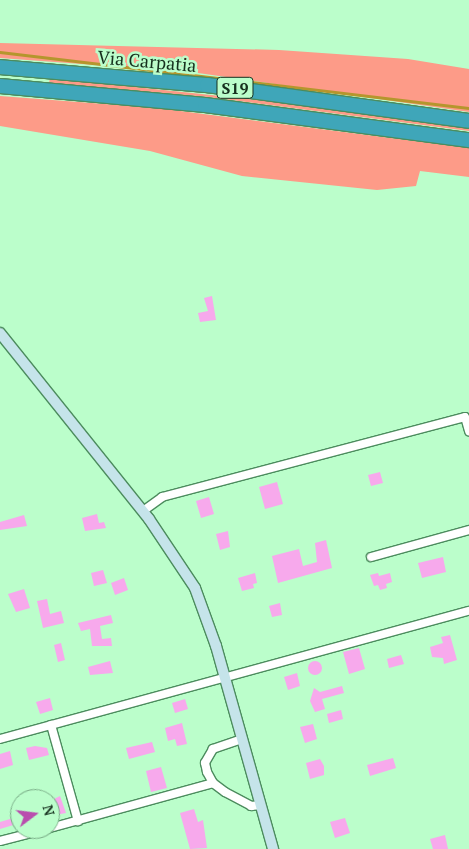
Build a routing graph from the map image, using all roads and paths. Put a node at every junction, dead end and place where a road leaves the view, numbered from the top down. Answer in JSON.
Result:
{"nodes":[{"id":1,"x":0,"y":67,"type":"edge"},
{"id":2,"x":0,"y":86,"type":"edge"},
{"id":3,"x":469,"y":121,"type":"edge"},
{"id":4,"x":469,"y":140,"type":"edge"},
{"id":5,"x":0,"y":333,"type":"edge"},
{"id":6,"x":469,"y":431,"type":"edge"},
{"id":7,"x":143,"y":511,"type":"junction"},
{"id":8,"x":469,"y":530,"type":"edge"},
{"id":9,"x":371,"y":557,"type":"dead end"},
{"id":10,"x":469,"y":611,"type":"edge"},
{"id":11,"x":225,"y":678,"type":"junction"},
{"id":12,"x":51,"y":725,"type":"junction"},
{"id":13,"x":0,"y":739,"type":"edge"},
{"id":14,"x":242,"y":739,"type":"junction"},
{"id":15,"x":213,"y":783,"type":"junction"},
{"id":16,"x":261,"y":805,"type":"junction"},
{"id":17,"x":78,"y":821,"type":"junction"},
{"id":18,"x":60,"y":826,"type":"edge"},
{"id":19,"x":273,"y":849,"type":"edge"}],
"edges":[{"from":1,"to":3,"type":"highway","name":"Via Carpatia","number":"S19"},
{"from":2,"to":4,"type":"highway","number":"S19"},
{"from":5,"to":7,"type":"street"},
{"from":6,"to":7,"type":"street"},
{"from":7,"to":11,"type":"street"},
{"from":8,"to":9,"type":"street"},
{"from":10,"to":11,"type":"street"},
{"from":11,"to":12,"type":"street"},
{"from":11,"to":14,"type":"street"},
{"from":12,"to":13,"type":"street"},
{"from":12,"to":17,"type":"street"},
{"from":14,"to":15,"type":"street"},
{"from":14,"to":16,"type":"street"},
{"from":15,"to":16,"type":"street"},
{"from":15,"to":17,"type":"street"},
{"from":16,"to":19,"type":"street"},
{"from":17,"to":18,"type":"street"}]}
